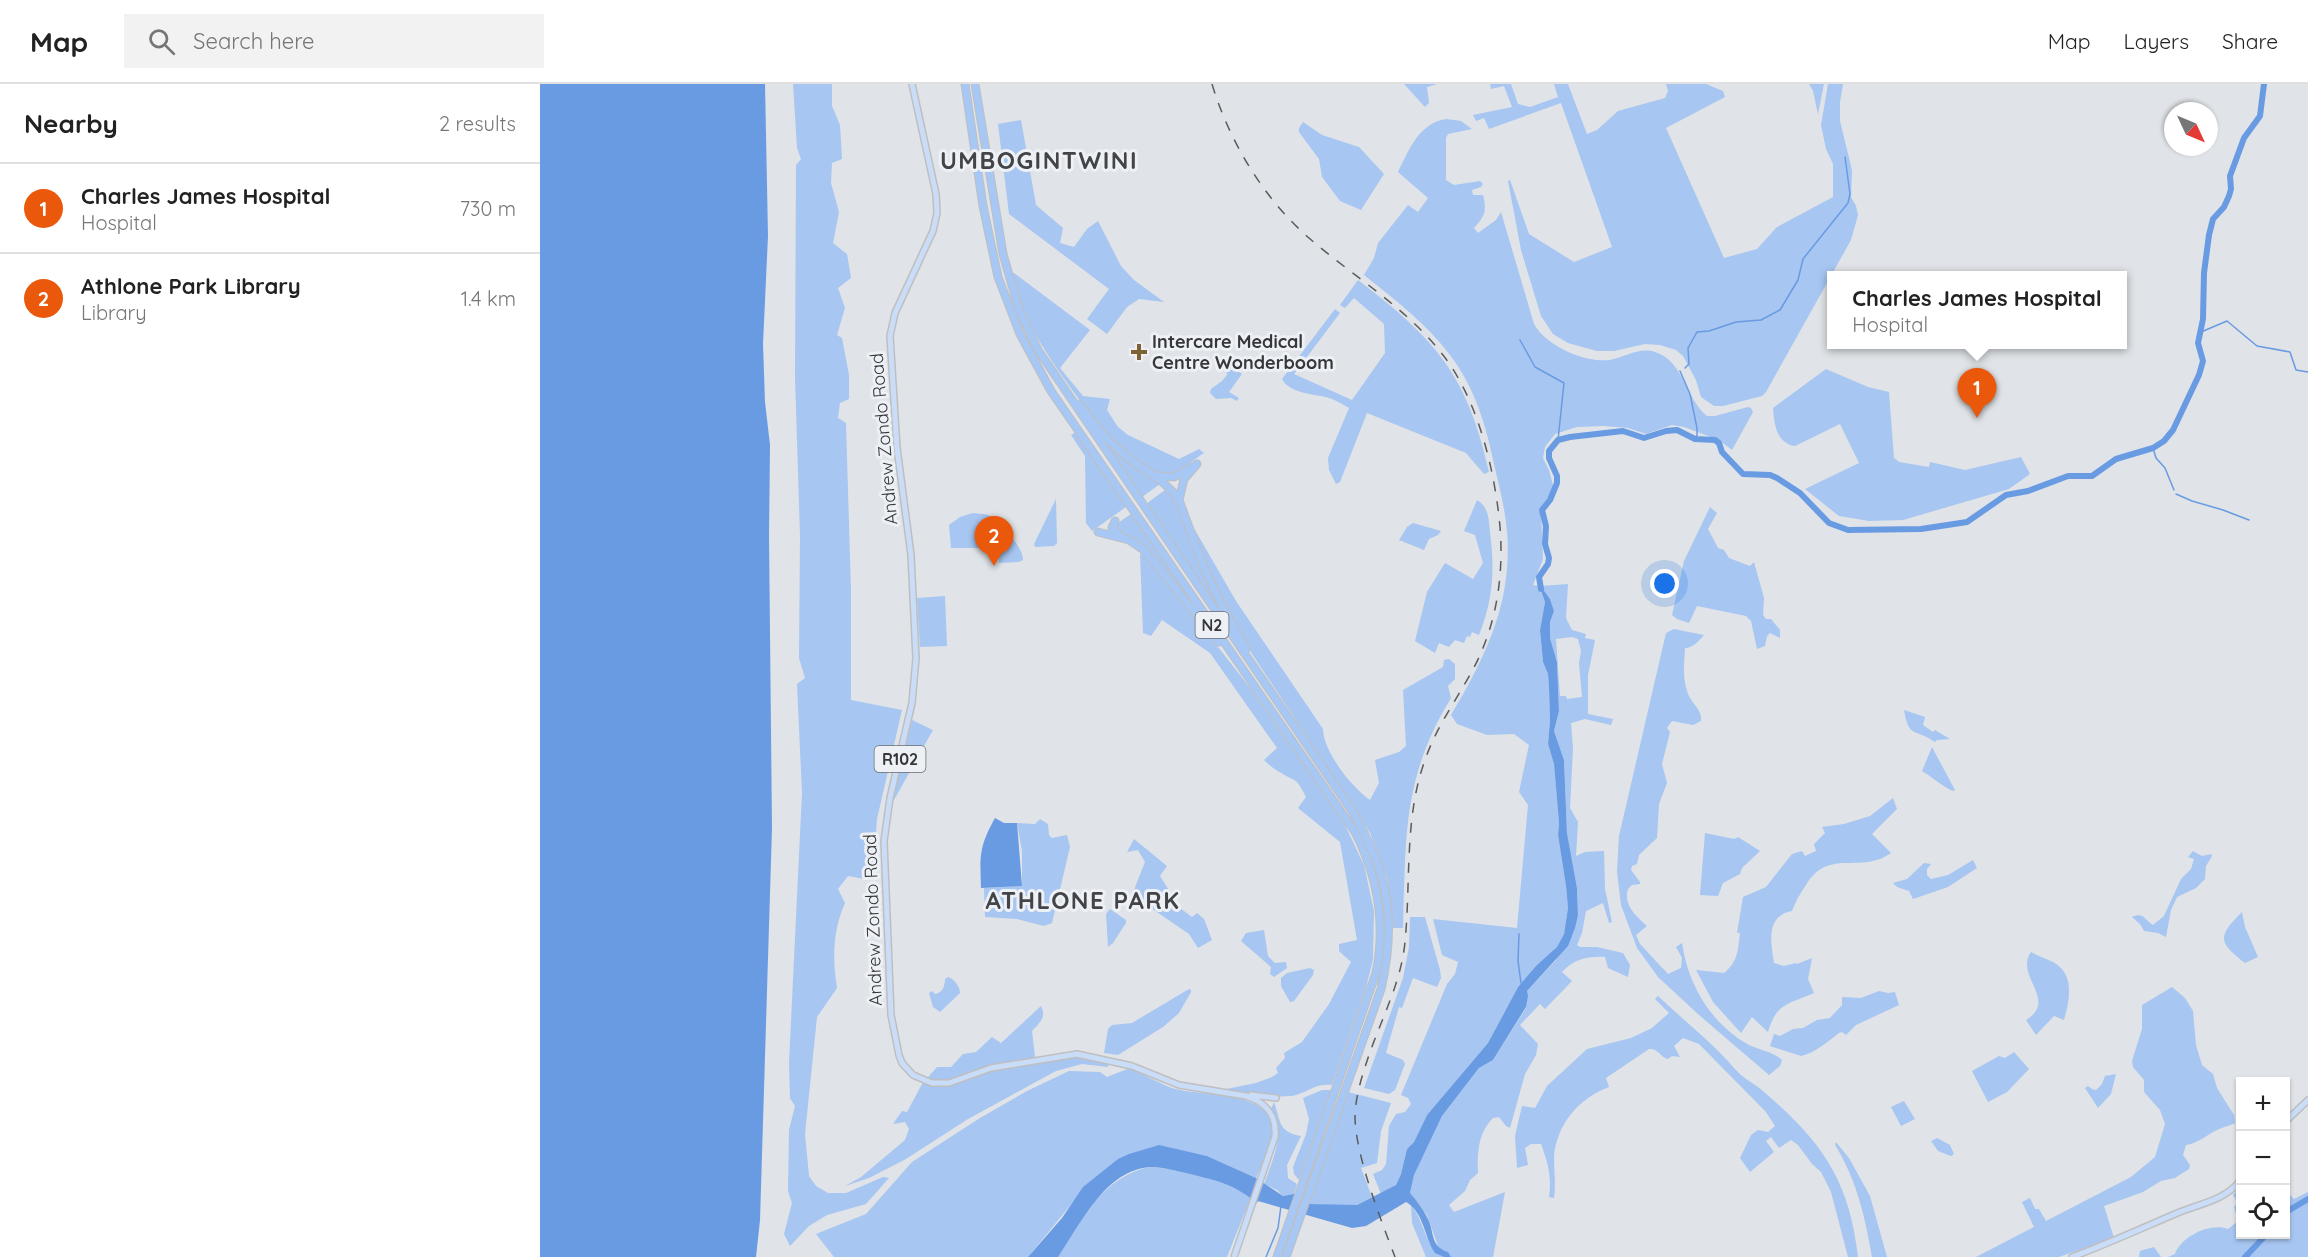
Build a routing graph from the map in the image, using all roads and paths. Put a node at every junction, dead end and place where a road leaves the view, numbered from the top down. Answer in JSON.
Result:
{"nodes":[{"id":1,"x":912,"y":84,"type":"edge"},
{"id":2,"x":965,"y":84,"type":"edge"},
{"id":3,"x":975,"y":84,"type":"edge"},
{"id":4,"x":1054,"y":375,"type":"junction"},
{"id":5,"x":1156,"y":476,"type":"junction"},
{"id":6,"x":1179,"y":500,"type":"junction"},
{"id":7,"x":1115,"y":521,"type":"dead end"},
{"id":8,"x":1098,"y":532,"type":"dead end"},
{"id":9,"x":1123,"y":538,"type":"junction"},
{"id":10,"x":1251,"y":681,"type":"junction"},
{"id":11,"x":1265,"y":685,"type":"junction"},
{"id":12,"x":1246,"y":1096,"type":"junction"},
{"id":13,"x":1276,"y":1098,"type":"dead end"},
{"id":14,"x":2308,"y":1100,"type":"edge"},
{"id":15,"x":2290,"y":1117,"type":"edge"},
{"id":16,"x":2237,"y":1185,"type":"edge"},
{"id":17,"x":1234,"y":1257,"type":"edge"},
{"id":18,"x":1277,"y":1257,"type":"edge"},
{"id":19,"x":1286,"y":1257,"type":"edge"},
{"id":20,"x":2072,"y":1257,"type":"edge"}],
"edges":[{"from":1,"to":12,"type":"main road","name":"Andrew Zondo Road","number":"R102"},
{"from":2,"to":10,"type":"highway","number":"N2"},
{"from":3,"to":4,"type":"highway","number":"N2"},
{"from":4,"to":5,"type":"highway"},
{"from":4,"to":11,"type":"highway","number":"N2"},
{"from":5,"to":6,"type":"highway"},
{"from":5,"to":6,"type":"highway"},
{"from":6,"to":11,"type":"highway"},
{"from":7,"to":9,"type":"highway"},
{"from":8,"to":9,"type":"highway"},
{"from":9,"to":10,"type":"highway"},
{"from":10,"to":18,"type":"highway","number":"N2"},
{"from":11,"to":19,"type":"highway","number":"N2"},
{"from":12,"to":13,"type":"main road"},
{"from":12,"to":17,"type":"main road","name":"Andrew Zondo Road","number":"R102"},
{"from":14,"to":15,"type":"main road"},
{"from":16,"to":20,"type":"main road"}]}
